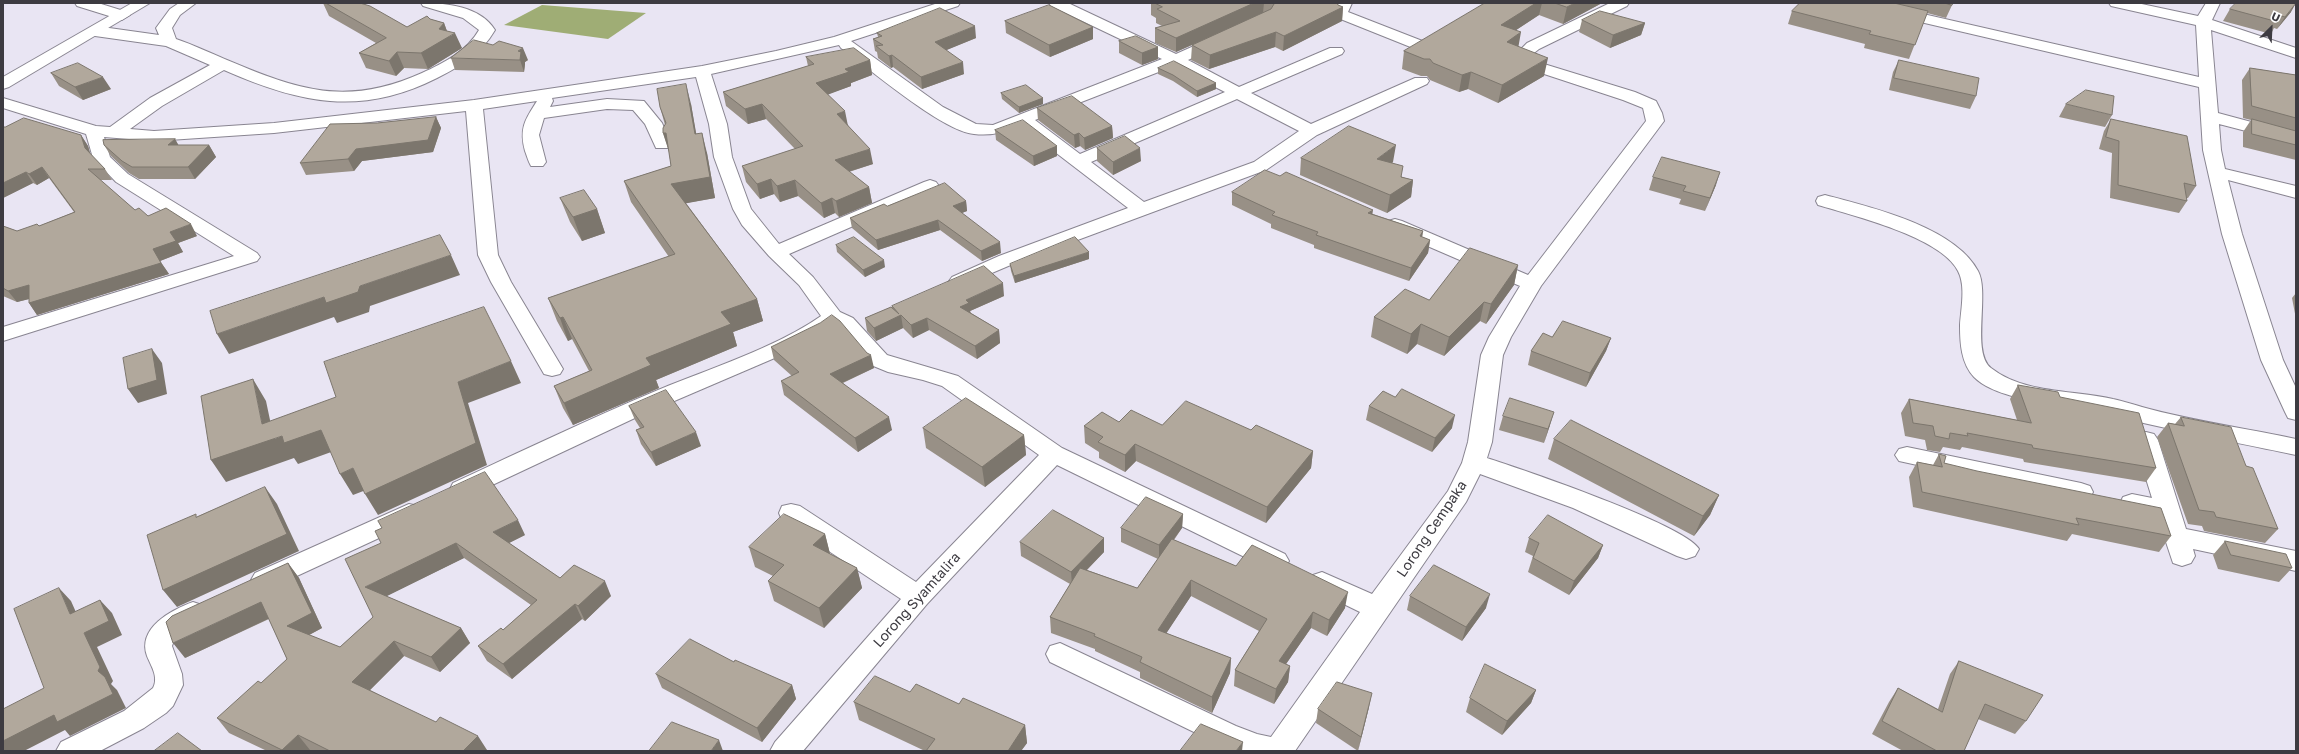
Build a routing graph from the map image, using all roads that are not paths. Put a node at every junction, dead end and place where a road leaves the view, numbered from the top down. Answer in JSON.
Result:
{"nodes":[{"id":1,"x":82,"y":3,"type":"edge"},
{"id":2,"x":143,"y":3,"type":"edge"},
{"id":3,"x":189,"y":3,"type":"edge"},
{"id":4,"x":428,"y":3,"type":"edge"},
{"id":5,"x":953,"y":3,"type":"edge"},
{"id":6,"x":1056,"y":3,"type":"edge"},
{"id":7,"x":1345,"y":3,"type":"edge"},
{"id":8,"x":1622,"y":3,"type":"edge"},
{"id":9,"x":1856,"y":3,"type":"edge"},
{"id":10,"x":2116,"y":3,"type":"edge"},
{"id":11,"x":2214,"y":3,"type":"edge"},
{"id":12,"x":122,"y":15,"type":"junction"},
{"id":13,"x":2203,"y":22,"type":"junction"},
{"id":14,"x":94,"y":31,"type":"junction"},
{"id":15,"x":1230,"y":35,"type":"edge"},
{"id":16,"x":839,"y":40,"type":"junction"},
{"id":17,"x":170,"y":42,"type":"junction"},
{"id":18,"x":1419,"y":45,"type":"edge"},
{"id":19,"x":1336,"y":50,"type":"dead end"},
{"id":20,"x":2296,"y":53,"type":"edge"},
{"id":21,"x":1175,"y":60,"type":"junction"},
{"id":22,"x":223,"y":64,"type":"junction"},
{"id":23,"x":702,"y":71,"type":"junction"},
{"id":24,"x":1421,"y":81,"type":"dead end"},
{"id":25,"x":3,"y":84,"type":"edge"},
{"id":26,"x":2208,"y":84,"type":"junction"},
{"id":27,"x":1239,"y":93,"type":"junction"},
{"id":28,"x":548,"y":95,"type":"junction"},
{"id":29,"x":3,"y":103,"type":"edge"},
{"id":30,"x":474,"y":105,"type":"junction"},
{"id":31,"x":538,"y":114,"type":"junction"},
{"id":32,"x":2209,"y":116,"type":"junction"},
{"id":33,"x":1023,"y":119,"type":"junction"},
{"id":34,"x":94,"y":131,"type":"junction"},
{"id":35,"x":1311,"y":131,"type":"junction"},
{"id":36,"x":114,"y":133,"type":"junction"},
{"id":37,"x":2296,"y":139,"type":"edge"},
{"id":38,"x":662,"y":144,"type":"edge"},
{"id":39,"x":1078,"y":161,"type":"junction"},
{"id":40,"x":537,"y":162,"type":"dead end"},
{"id":41,"x":1260,"y":166,"type":"junction"},
{"id":42,"x":2217,"y":172,"type":"junction"},
{"id":43,"x":1282,"y":176,"type":"edge"},
{"id":44,"x":930,"y":186,"type":"dead end"},
{"id":45,"x":2296,"y":192,"type":"edge"},
{"id":46,"x":1825,"y":202,"type":"dead end"},
{"id":47,"x":1142,"y":210,"type":"junction"},
{"id":48,"x":1382,"y":219,"type":"edge"},
{"id":49,"x":776,"y":252,"type":"junction"},
{"id":50,"x":1532,"y":284,"type":"junction"},
{"id":51,"x":939,"y":290,"type":"edge"},
{"id":52,"x":852,"y":321,"type":"junction"},
{"id":53,"x":5,"y":331,"type":"edge"},
{"id":54,"x":552,"y":369,"type":"dead end"},
{"id":55,"x":2129,"y":408,"type":"junction"},
{"id":56,"x":2296,"y":412,"type":"edge"},
{"id":57,"x":2296,"y":434,"type":"edge"},
{"id":58,"x":2296,"y":447,"type":"edge"},
{"id":59,"x":1054,"y":454,"type":"junction"},
{"id":60,"x":1907,"y":455,"type":"dead end"},
{"id":61,"x":1474,"y":463,"type":"junction"},
{"id":62,"x":2168,"y":511,"type":"junction"},
{"id":63,"x":792,"y":513,"type":"dead end"},
{"id":64,"x":1686,"y":549,"type":"dead end"},
{"id":65,"x":2296,"y":561,"type":"edge"},
{"id":66,"x":247,"y":588,"type":"edge"},
{"id":67,"x":918,"y":597,"type":"junction"},
{"id":68,"x":211,"y":605,"type":"edge"},
{"id":69,"x":1376,"y":608,"type":"junction"},
{"id":70,"x":1060,"y":654,"type":"dead end"},
{"id":71,"x":71,"y":751,"type":"edge"},
{"id":72,"x":785,"y":751,"type":"edge"},
{"id":73,"x":1278,"y":751,"type":"edge"}],
"edges":[{"from":1,"to":12,"type":"street"},
{"from":2,"to":12,"type":"street"},
{"from":3,"to":17,"type":"street"},
{"from":4,"to":22,"type":"street"},
{"from":5,"to":16,"type":"street"},
{"from":6,"to":21,"type":"street"},
{"from":7,"to":18,"type":"street"},
{"from":8,"to":50,"type":"street","name":"Lorong Cempaka"},
{"from":9,"to":26,"type":"street"},
{"from":10,"to":13,"type":"street"},
{"from":11,"to":13,"type":"street"},
{"from":12,"to":14,"type":"street"},
{"from":13,"to":20,"type":"street"},
{"from":13,"to":26,"type":"street"},
{"from":14,"to":17,"type":"street"},
{"from":14,"to":25,"type":"street"},
{"from":15,"to":21,"type":"street"},
{"from":16,"to":23,"type":"street"},
{"from":16,"to":33,"type":"street"},
{"from":17,"to":22,"type":"street"},
{"from":19,"to":27,"type":"street"},
{"from":21,"to":27,"type":"street"},
{"from":21,"to":33,"type":"street"},
{"from":22,"to":36,"type":"street"},
{"from":23,"to":28,"type":"street"},
{"from":23,"to":49,"type":"street"},
{"from":24,"to":35,"type":"street"},
{"from":26,"to":32,"type":"street"},
{"from":27,"to":35,"type":"street"},
{"from":27,"to":39,"type":"street"},
{"from":28,"to":30,"type":"street"},
{"from":28,"to":31,"type":"street"},
{"from":29,"to":34,"type":"street"},
{"from":30,"to":36,"type":"street"},
{"from":30,"to":54,"type":"street"},
{"from":31,"to":38,"type":"street"},
{"from":31,"to":40,"type":"street"},
{"from":32,"to":37,"type":"street"},
{"from":32,"to":42,"type":"street"},
{"from":33,"to":39,"type":"street"},
{"from":34,"to":36,"type":"street"},
{"from":34,"to":53,"type":"street"},
{"from":35,"to":41,"type":"street"},
{"from":39,"to":47,"type":"street"},
{"from":41,"to":43,"type":"street"},
{"from":41,"to":47,"type":"street"},
{"from":42,"to":45,"type":"street"},
{"from":42,"to":56,"type":"street"},
{"from":44,"to":49,"type":"street"},
{"from":46,"to":55,"type":"street"},
{"from":47,"to":51,"type":"street"},
{"from":48,"to":50,"type":"street"},
{"from":49,"to":52,"type":"street"},
{"from":50,"to":61,"type":"street","name":"Lorong Cempaka"},
{"from":52,"to":59,"type":"street"},
{"from":52,"to":66,"type":"street"},
{"from":55,"to":57,"type":"street"},
{"from":55,"to":58,"type":"street"},
{"from":55,"to":62,"type":"street"},
{"from":59,"to":67,"type":"street","name":"Lorong Syamtalira"},
{"from":59,"to":69,"type":"street"},
{"from":60,"to":62,"type":"street"},
{"from":61,"to":64,"type":"street"},
{"from":61,"to":69,"type":"street","name":"Lorong Cempaka"},
{"from":62,"to":65,"type":"street"},
{"from":63,"to":67,"type":"street"},
{"from":67,"to":72,"type":"street","name":"Lorong Syamtalira"},
{"from":68,"to":71,"type":"street"},
{"from":69,"to":73,"type":"street","name":"Lorong Cempaka"},
{"from":70,"to":73,"type":"street"}]}
